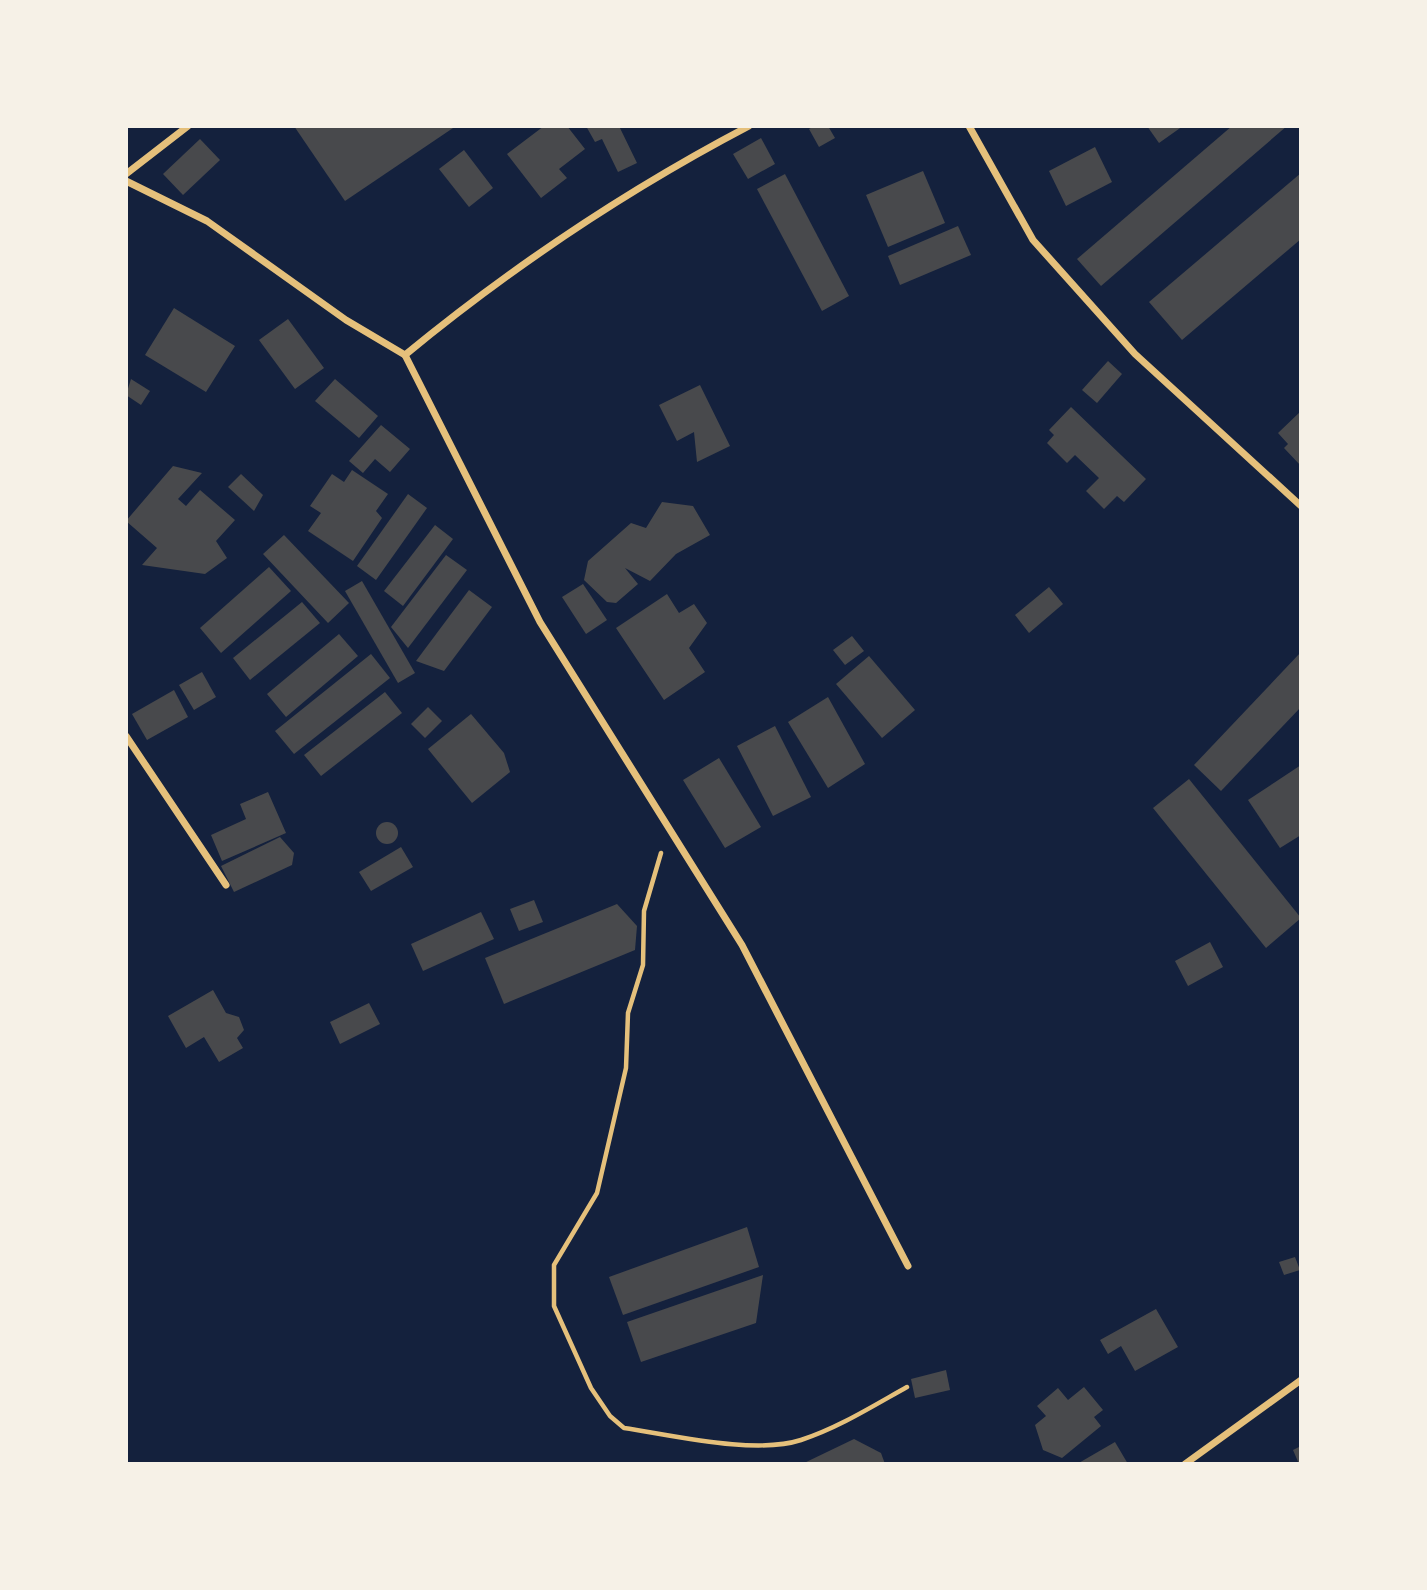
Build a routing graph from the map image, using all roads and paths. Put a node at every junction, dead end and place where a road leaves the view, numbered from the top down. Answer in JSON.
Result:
{"nodes":[{"id":1,"x":188,"y":126,"type":"edge"},
{"id":2,"x":749,"y":126,"type":"edge"},
{"id":3,"x":969,"y":126,"type":"edge"},
{"id":4,"x":126,"y":174,"type":"edge"},
{"id":5,"x":126,"y":181,"type":"edge"},
{"id":6,"x":405,"y":355,"type":"junction"},
{"id":7,"x":1301,"y":506,"type":"edge"},
{"id":8,"x":126,"y":736,"type":"edge"},
{"id":9,"x":668,"y":829,"type":"junction"},
{"id":10,"x":226,"y":885,"type":"dead end"},
{"id":11,"x":908,"y":1266,"type":"dead end"},
{"id":12,"x":1301,"y":1380,"type":"edge"},
{"id":13,"x":907,"y":1387,"type":"dead end"},
{"id":14,"x":1185,"y":1464,"type":"edge"}],
"edges":[{"from":1,"to":4,"type":"street"},
{"from":2,"to":6,"type":"street"},
{"from":3,"to":7,"type":"street"},
{"from":5,"to":6,"type":"street"},
{"from":6,"to":9,"type":"street"},
{"from":8,"to":10,"type":"street"},
{"from":9,"to":11,"type":"street"},
{"from":9,"to":13,"type":"path"},
{"from":12,"to":14,"type":"street"}]}
